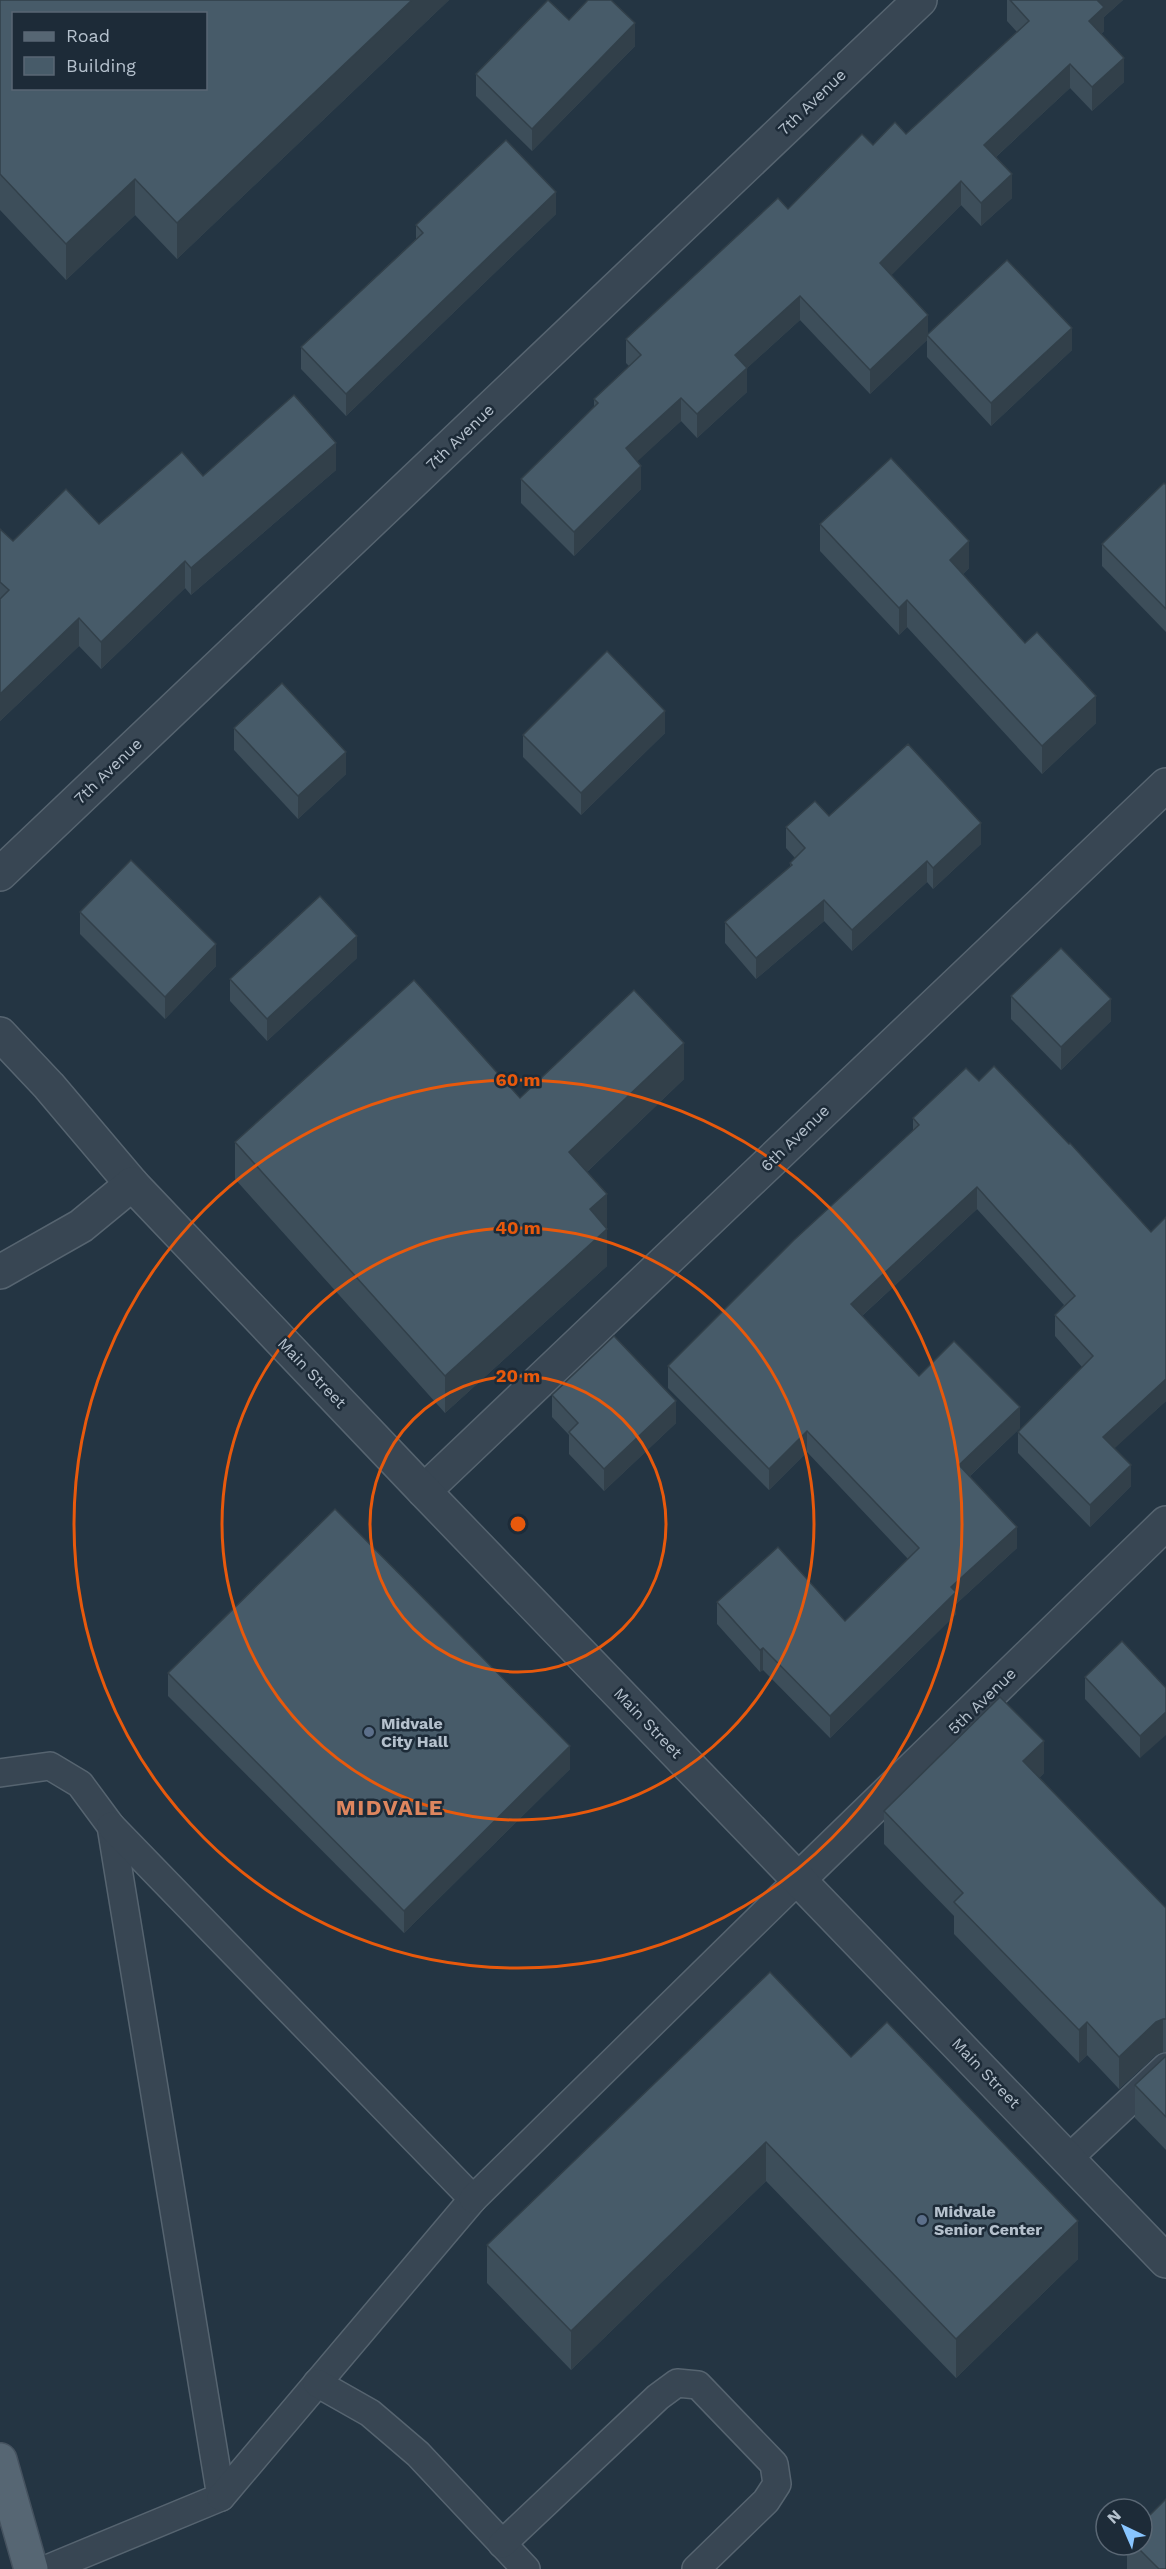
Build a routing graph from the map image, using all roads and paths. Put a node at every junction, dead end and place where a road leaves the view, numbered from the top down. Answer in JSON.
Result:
{"nodes":[{"id":1,"x":920,"y":0,"type":"edge"},
{"id":2,"x":1166,"y":784,"type":"edge"},
{"id":3,"x":0,"y":874,"type":"edge"},
{"id":4,"x":0,"y":1034,"type":"edge"},
{"id":5,"x":132,"y":1184,"type":"junction"},
{"id":6,"x":0,"y":1272,"type":"edge"},
{"id":7,"x":424,"y":1491,"type":"junction"},
{"id":8,"x":1166,"y":1523,"type":"edge"},
{"id":9,"x":0,"y":1773,"type":"edge"},
{"id":10,"x":111,"y":1826,"type":"junction"},
{"id":11,"x":799,"y":1879,"type":"junction"},
{"id":12,"x":1166,"y":2067,"type":"edge"},
{"id":13,"x":1068,"y":2159,"type":"junction"},
{"id":14,"x":473,"y":2199,"type":"junction"},
{"id":15,"x":1163,"y":2252,"type":"edge"},
{"id":16,"x":317,"y":2383,"type":"junction"},
{"id":17,"x":0,"y":2460,"type":"edge"},
{"id":18,"x":221,"y":2497,"type":"junction"},
{"id":19,"x":502,"y":2544,"type":"junction"},
{"id":20,"x":31,"y":2569,"type":"edge"},
{"id":21,"x":47,"y":2569,"type":"edge"},
{"id":22,"x":526,"y":2569,"type":"edge"},
{"id":23,"x":696,"y":2569,"type":"edge"}],
"edges":[{"from":1,"to":3,"type":"street","name":"7th Avenue"},
{"from":2,"to":7,"type":"street","name":"6th Avenue"},
{"from":4,"to":5,"type":"street","name":"Main Street"},
{"from":5,"to":6,"type":"street"},
{"from":5,"to":7,"type":"street","name":"Main Street"},
{"from":7,"to":11,"type":"street","name":"Main Street"},
{"from":8,"to":11,"type":"street","name":"5th Avenue"},
{"from":9,"to":10,"type":"lane"},
{"from":10,"to":14,"type":"lane"},
{"from":10,"to":18,"type":"lane"},
{"from":11,"to":13,"type":"street","name":"Main Street"},
{"from":11,"to":14,"type":"lane"},
{"from":12,"to":13,"type":"lane"},
{"from":13,"to":15,"type":"street","name":"Main Street"},
{"from":14,"to":16,"type":"lane"},
{"from":16,"to":18,"type":"lane"},
{"from":16,"to":19,"type":"lane"},
{"from":17,"to":20,"type":"main road"},
{"from":18,"to":21,"type":"lane"},
{"from":19,"to":22,"type":"lane"},
{"from":19,"to":23,"type":"lane"}]}
